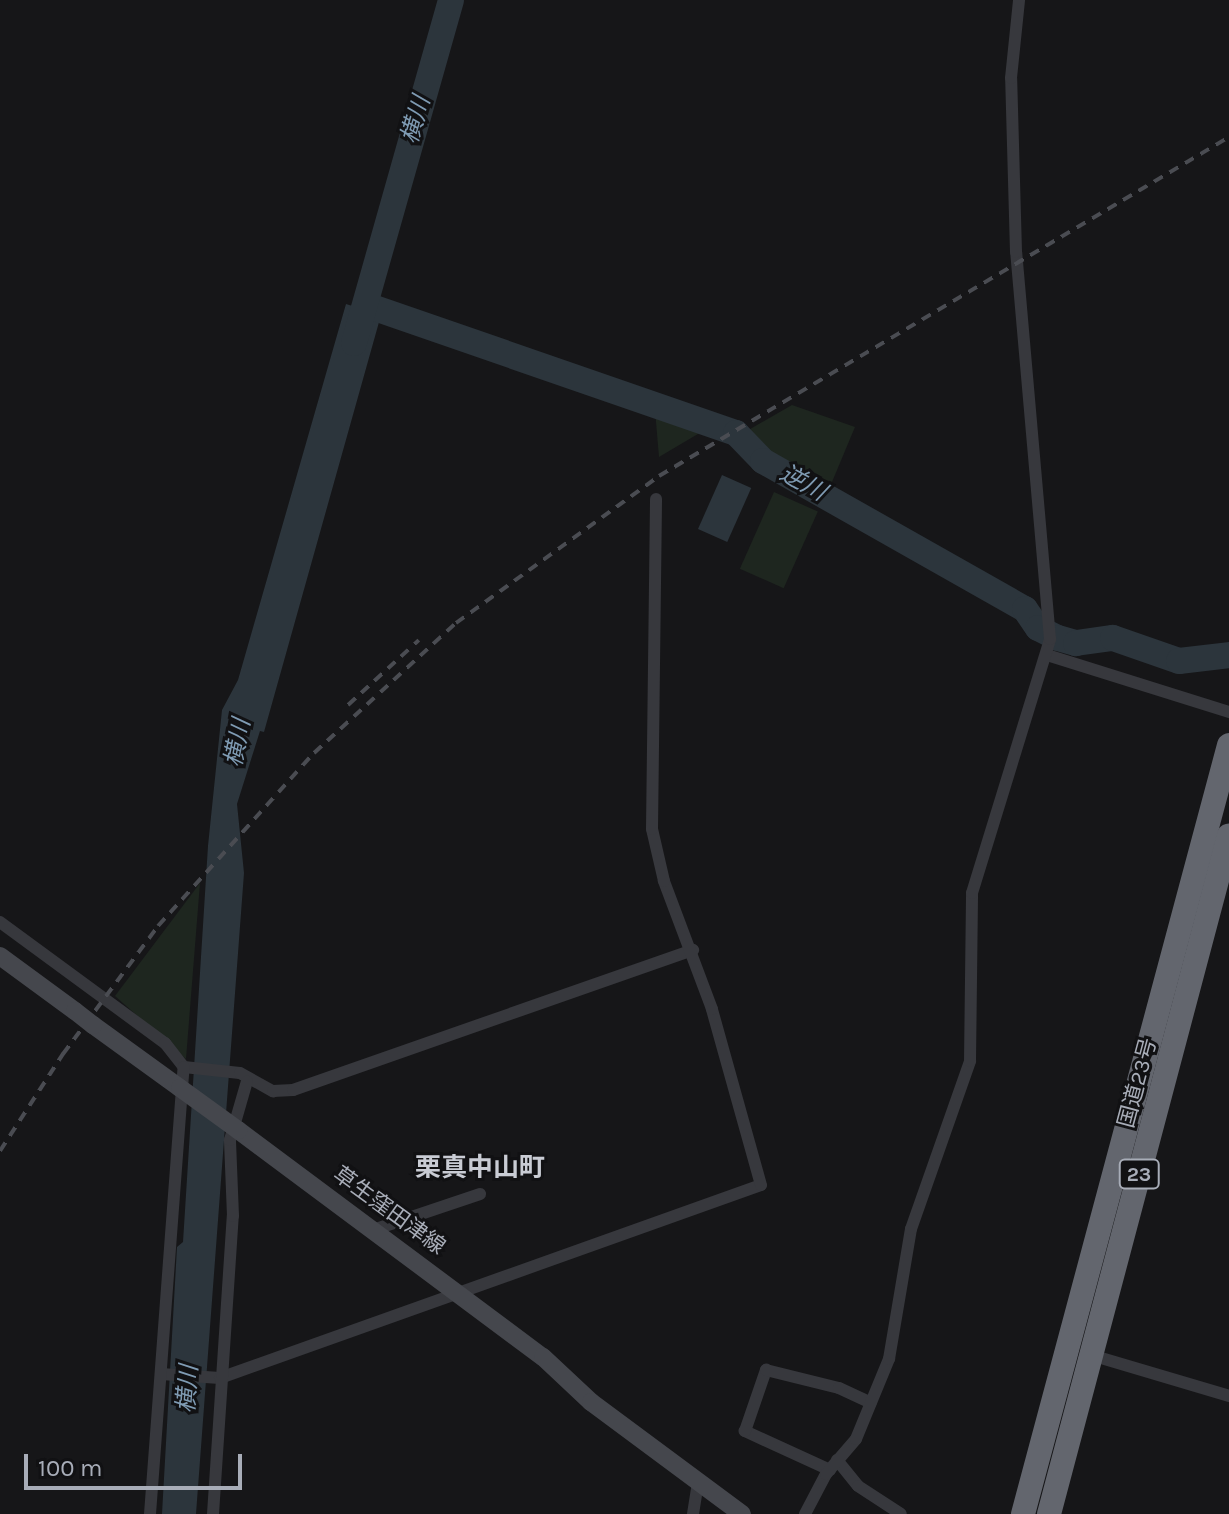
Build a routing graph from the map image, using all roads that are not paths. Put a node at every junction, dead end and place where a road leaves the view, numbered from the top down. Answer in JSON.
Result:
{"nodes":[{"id":1,"x":1019,"y":0,"type":"edge"},
{"id":2,"x":656,"y":499,"type":"dead end"},
{"id":3,"x":1047,"y":655,"type":"junction"},
{"id":4,"x":1229,"y":712,"type":"edge"},
{"id":5,"x":1229,"y":745,"type":"edge"},
{"id":6,"x":1229,"y":835,"type":"edge"},
{"id":7,"x":0,"y":922,"type":"edge"},
{"id":8,"x":693,"y":950,"type":"junction"},
{"id":9,"x":0,"y":956,"type":"edge"},
{"id":10,"x":187,"y":1068,"type":"junction"},
{"id":11,"x":244,"y":1077,"type":"junction"},
{"id":12,"x":480,"y":1194,"type":"dead end"},
{"id":13,"x":373,"y":1230,"type":"junction"},
{"id":14,"x":457,"y":1291,"type":"junction"},
{"id":15,"x":1091,"y":1355,"type":"junction"},
{"id":16,"x":161,"y":1374,"type":"junction"},
{"id":17,"x":220,"y":1378,"type":"junction"},
{"id":18,"x":1229,"y":1396,"type":"edge"},
{"id":19,"x":871,"y":1403,"type":"junction"},
{"id":20,"x":834,"y":1465,"type":"junction"},
{"id":21,"x":698,"y":1481,"type":"junction"},
{"id":22,"x":150,"y":1514,"type":"edge"},
{"id":23,"x":213,"y":1514,"type":"edge"},
{"id":24,"x":693,"y":1514,"type":"edge"},
{"id":25,"x":742,"y":1514,"type":"edge"},
{"id":26,"x":805,"y":1514,"type":"edge"},
{"id":27,"x":901,"y":1514,"type":"edge"},
{"id":28,"x":1023,"y":1514,"type":"edge"},
{"id":29,"x":1049,"y":1514,"type":"edge"}],
"edges":[{"from":1,"to":3,"type":"street"},
{"from":2,"to":8,"type":"street"},
{"from":3,"to":4,"type":"street"},
{"from":3,"to":19,"type":"street"},
{"from":5,"to":28,"type":"highway","name":"国道23号","number":"23"},
{"from":6,"to":15,"type":"highway","name":"国道23号","number":"23"},
{"from":7,"to":10,"type":"street"},
{"from":8,"to":11,"type":"street"},
{"from":8,"to":14,"type":"street"},
{"from":9,"to":13,"type":"main road","name":"草生窪田津線","bridge":true},
{"from":10,"to":11,"type":"street"},
{"from":10,"to":16,"type":"street"},
{"from":11,"to":17,"type":"street"},
{"from":12,"to":13,"type":"street"},
{"from":13,"to":14,"type":"main road","name":"草生窪田津線"},
{"from":14,"to":17,"type":"street"},
{"from":14,"to":21,"type":"main road","name":"草生窪田津線"},
{"from":15,"to":18,"type":"street"},
{"from":15,"to":29,"type":"highway","name":"国道23号","number":"23"},
{"from":16,"to":17,"type":"street"},
{"from":16,"to":22,"type":"street"},
{"from":17,"to":23,"type":"street"},
{"from":19,"to":20,"type":"street"},
{"from":19,"to":20,"type":"street"},
{"from":20,"to":26,"type":"street"},
{"from":20,"to":27,"type":"street"},
{"from":21,"to":24,"type":"street"},
{"from":21,"to":25,"type":"main road","name":"草生窪田津線"}]}
